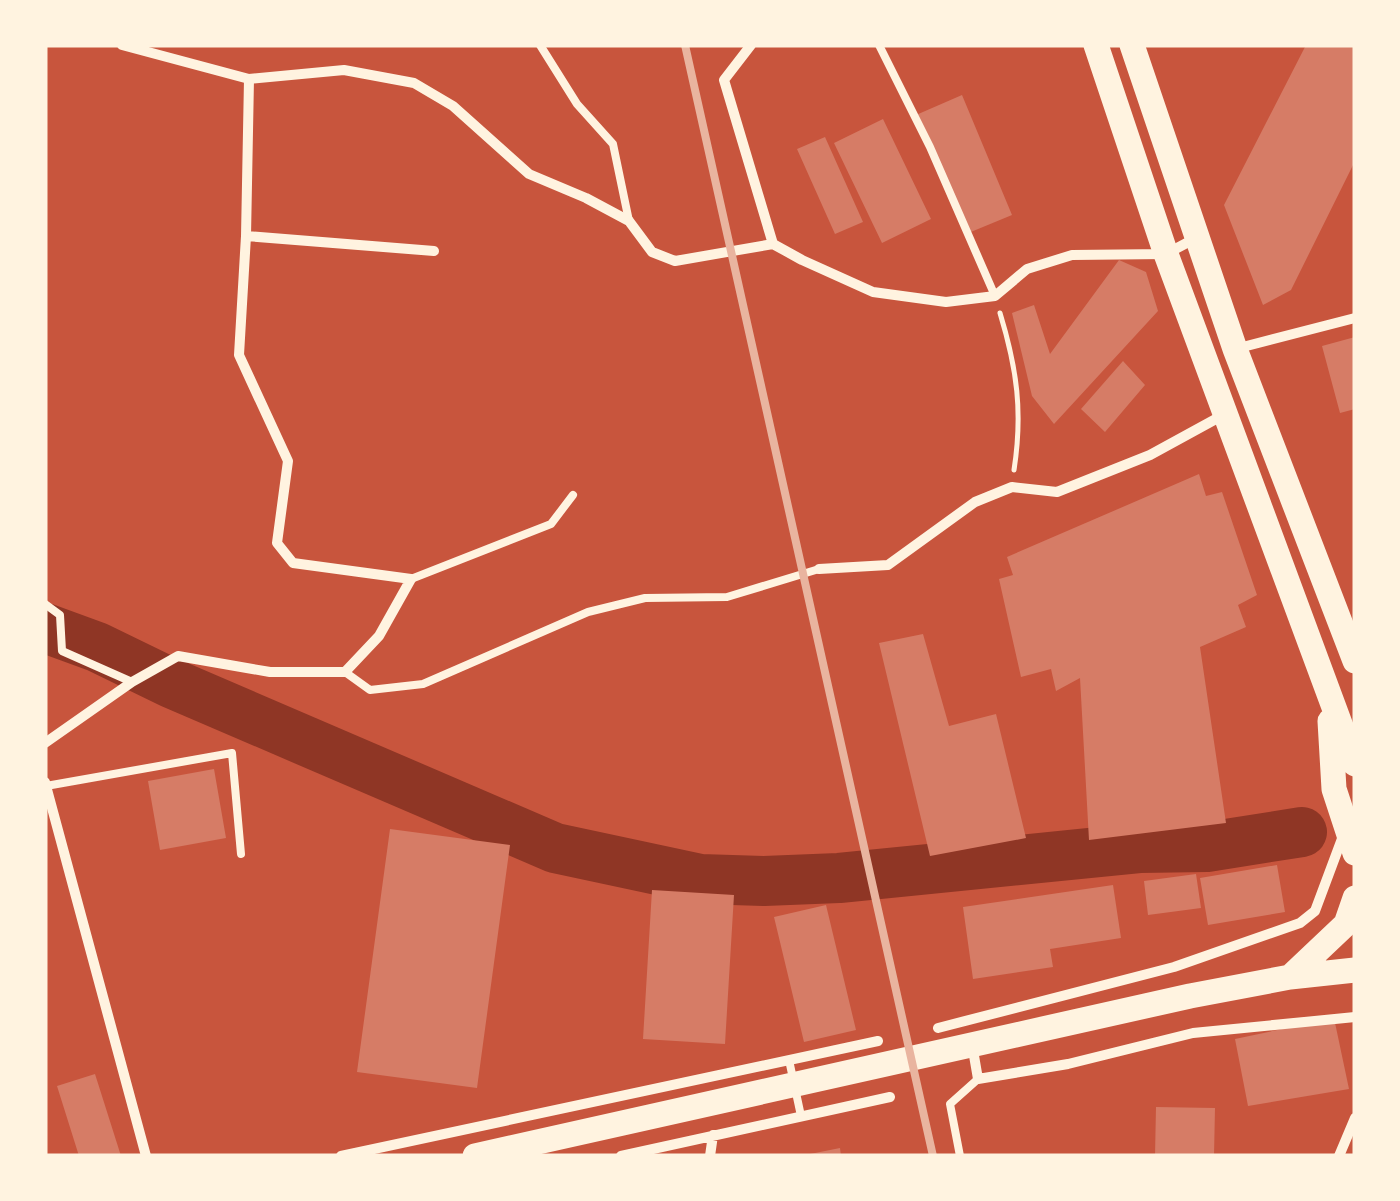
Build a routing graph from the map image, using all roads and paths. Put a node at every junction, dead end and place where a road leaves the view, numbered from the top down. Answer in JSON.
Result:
{"nodes":[{"id":1,"x":122,"y":45,"type":"edge"},
{"id":2,"x":540,"y":45,"type":"edge"},
{"id":3,"x":751,"y":45,"type":"edge"},
{"id":4,"x":879,"y":45,"type":"edge"},
{"id":5,"x":1096,"y":45,"type":"edge"},
{"id":6,"x":1132,"y":45,"type":"edge"},
{"id":7,"x":250,"y":79,"type":"junction"},
{"id":8,"x":629,"y":221,"type":"junction"},
{"id":9,"x":246,"y":236,"type":"junction"},
{"id":10,"x":1196,"y":238,"type":"junction"},
{"id":11,"x":768,"y":244,"type":"junction"},
{"id":12,"x":434,"y":252,"type":"dead end"},
{"id":13,"x":1166,"y":254,"type":"junction"},
{"id":14,"x":995,"y":296,"type":"junction"},
{"id":15,"x":1355,"y":318,"type":"edge"},
{"id":16,"x":1235,"y":349,"type":"junction"},
{"id":17,"x":1226,"y":413,"type":"junction"},
{"id":18,"x":1012,"y":486,"type":"junction"},
{"id":19,"x":572,"y":495,"type":"dead end"},
{"id":20,"x":819,"y":569,"type":"joint"},
{"id":21,"x":411,"y":579,"type":"junction"},
{"id":22,"x":45,"y":604,"type":"edge"},
{"id":23,"x":1355,"y":661,"type":"edge"},
{"id":24,"x":346,"y":672,"type":"junction"},
{"id":25,"x":132,"y":682,"type":"junction"},
{"id":26,"x":1328,"y":690,"type":"junction"},
{"id":27,"x":45,"y":744,"type":"edge"},
{"id":28,"x":1355,"y":764,"type":"edge"},
{"id":29,"x":46,"y":784,"type":"edge"},
{"id":30,"x":1346,"y":826,"type":"junction"},
{"id":31,"x":1355,"y":853,"type":"edge"},
{"id":32,"x":241,"y":854,"type":"dead end"},
{"id":33,"x":1355,"y":898,"type":"edge"},
{"id":34,"x":1355,"y":970,"type":"edge"},
{"id":35,"x":1290,"y":978,"type":"junction"},
{"id":36,"x":1355,"y":1016,"type":"edge"},
{"id":37,"x":968,"y":1022,"type":"junction"},
{"id":38,"x":938,"y":1028,"type":"dead end"},
{"id":39,"x":878,"y":1042,"type":"dead end"},
{"id":40,"x":789,"y":1060,"type":"junction"},
{"id":41,"x":978,"y":1079,"type":"junction"},
{"id":42,"x":890,"y":1097,"type":"dead end"},
{"id":43,"x":801,"y":1116,"type":"junction"},
{"id":44,"x":1355,"y":1118,"type":"edge"},
{"id":45,"x":713,"y":1135,"type":"junction"},
{"id":46,"x":146,"y":1156,"type":"edge"},
{"id":47,"x":341,"y":1156,"type":"edge"},
{"id":48,"x":475,"y":1156,"type":"edge"},
{"id":49,"x":621,"y":1156,"type":"edge"},
{"id":50,"x":710,"y":1156,"type":"edge"},
{"id":51,"x":960,"y":1156,"type":"edge"},
{"id":52,"x":1338,"y":1156,"type":"edge"}],
"edges":[{"from":1,"to":7,"type":"street"},
{"from":2,"to":8,"type":"lane"},
{"from":3,"to":11,"type":"street"},
{"from":4,"to":14,"type":"lane"},
{"from":5,"to":13,"type":"highway"},
{"from":6,"to":10,"type":"highway"},
{"from":7,"to":8,"type":"street"},
{"from":7,"to":9,"type":"street"},
{"from":8,"to":11,"type":"street"},
{"from":9,"to":12,"type":"street"},
{"from":9,"to":21,"type":"street"},
{"from":10,"to":13,"type":"street"},
{"from":10,"to":16,"type":"highway"},
{"from":11,"to":14,"type":"street"},
{"from":13,"to":14,"type":"street"},
{"from":13,"to":17,"type":"highway"},
{"from":14,"to":18,"type":"path"},
{"from":15,"to":16,"type":"street"},
{"from":16,"to":23,"type":"highway"},
{"from":17,"to":18,"type":"street"},
{"from":17,"to":26,"type":"highway"},
{"from":18,"to":20,"type":"street"},
{"from":19,"to":21,"type":"lane"},
{"from":20,"to":24,"type":"lane"},
{"from":21,"to":24,"type":"street"},
{"from":22,"to":25,"type":"lane"},
{"from":24,"to":25,"type":"street"},
{"from":25,"to":27,"type":"street"},
{"from":26,"to":28,"type":"highway"},
{"from":26,"to":30,"type":"highway"},
{"from":29,"to":32,"type":"lane"},
{"from":29,"to":46,"type":"street"},
{"from":30,"to":31,"type":"highway"},
{"from":30,"to":37,"type":"street"},
{"from":33,"to":35,"type":"highway"},
{"from":34,"to":35,"type":"highway"},
{"from":35,"to":48,"type":"highway"},
{"from":36,"to":41,"type":"street"},
{"from":37,"to":38,"type":"street"},
{"from":37,"to":41,"type":"street"},
{"from":39,"to":40,"type":"street"},
{"from":40,"to":43,"type":"lane"},
{"from":40,"to":47,"type":"street"},
{"from":41,"to":51,"type":"lane"},
{"from":42,"to":43,"type":"street"},
{"from":43,"to":45,"type":"street"},
{"from":44,"to":52,"type":"street"},
{"from":45,"to":49,"type":"street"},
{"from":45,"to":50,"type":"street"}]}
